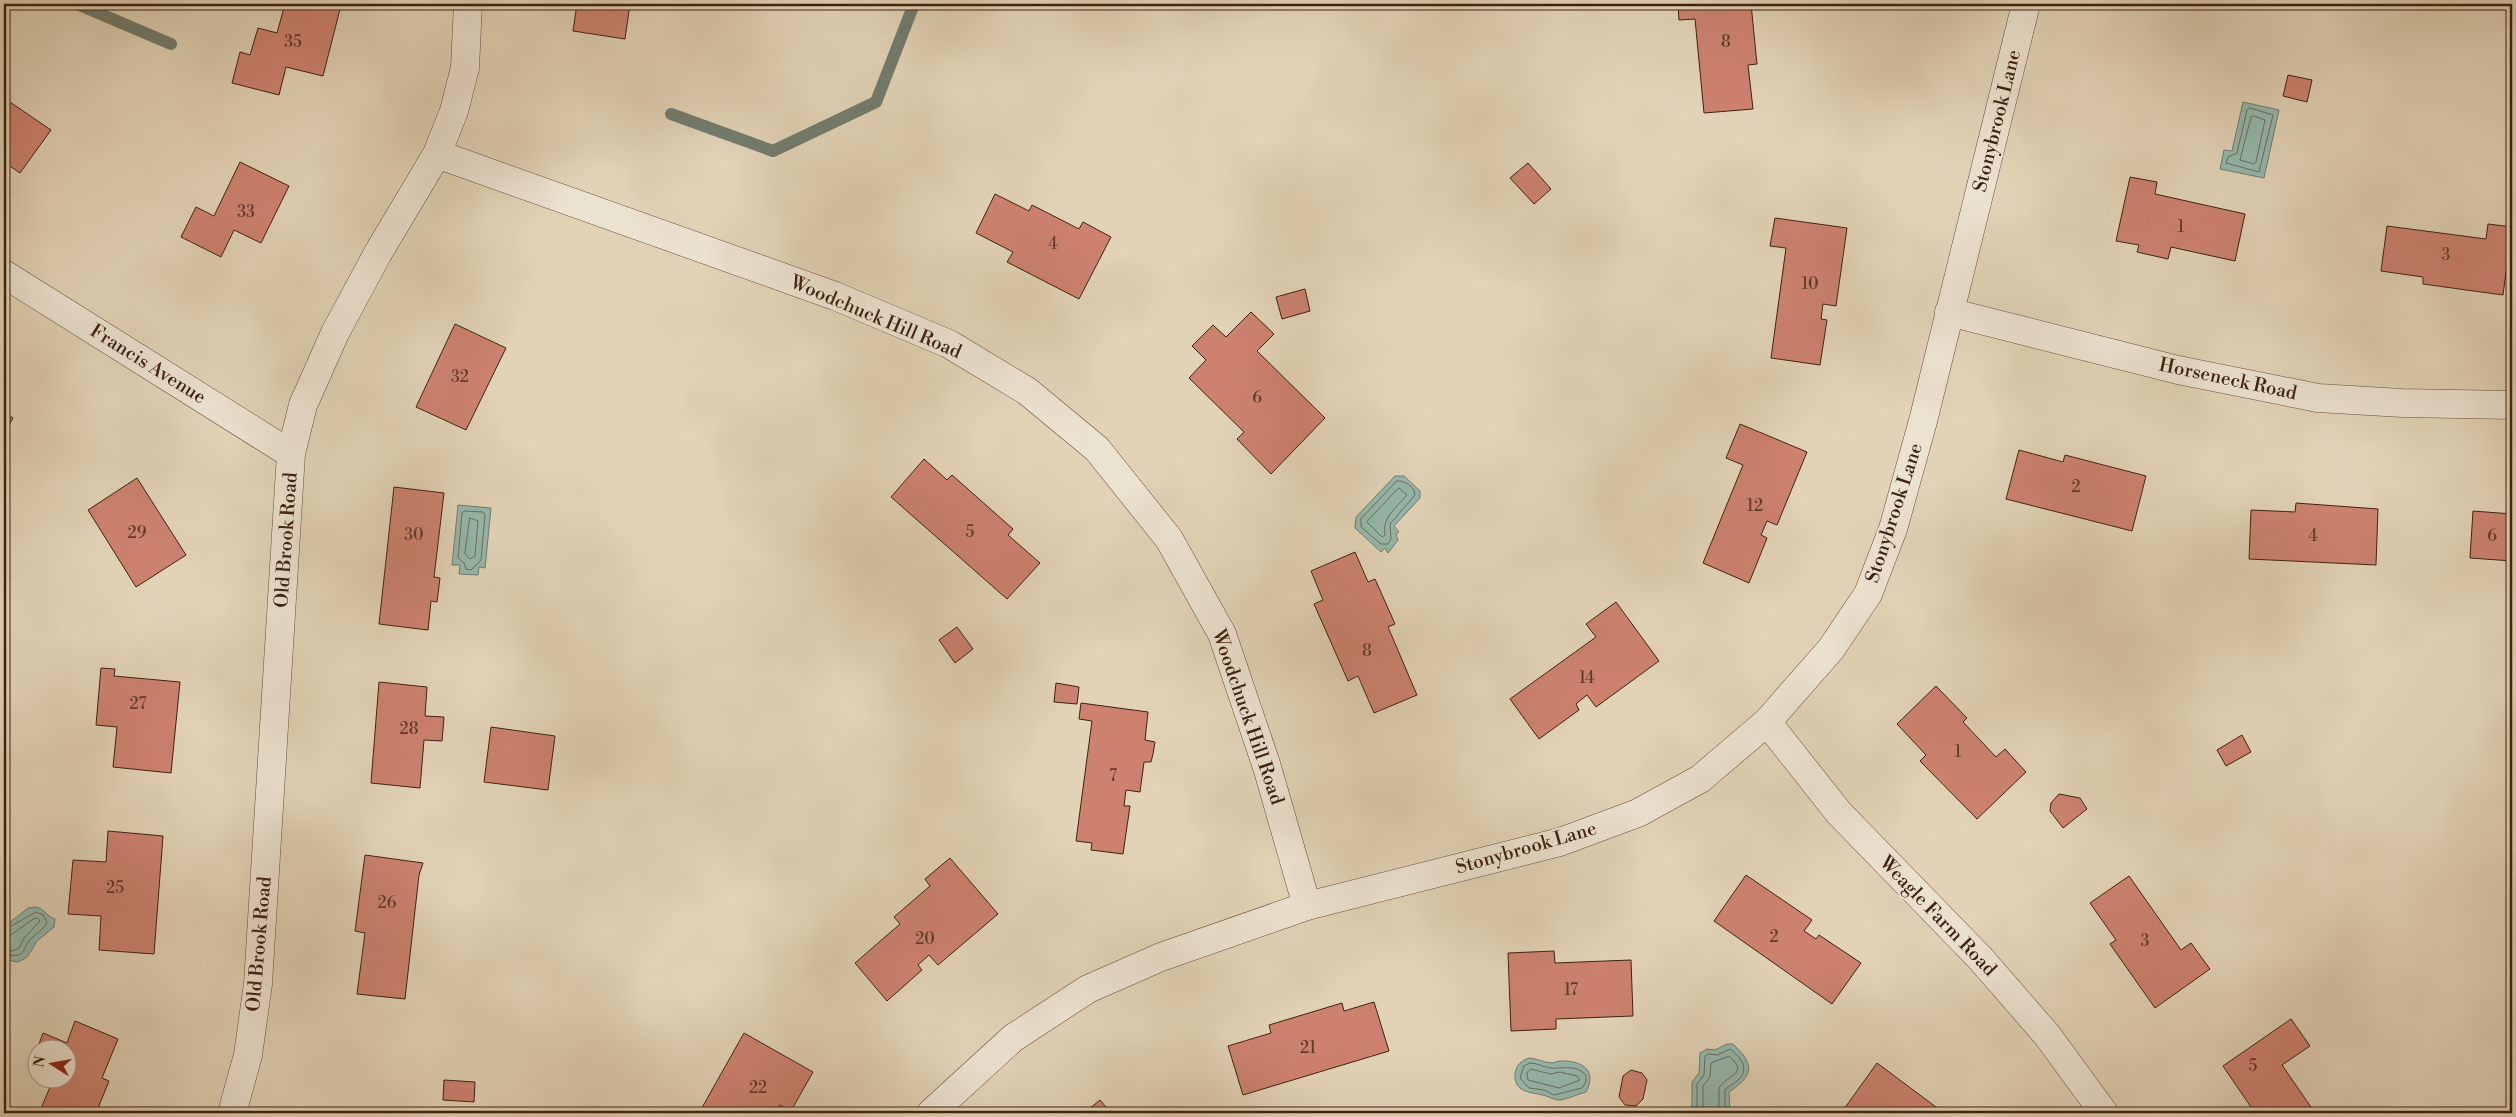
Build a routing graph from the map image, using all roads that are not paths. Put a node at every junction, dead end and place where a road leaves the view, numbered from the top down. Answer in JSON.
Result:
{"nodes":[{"id":1,"x":468,"y":4,"type":"edge"},
{"id":2,"x":2026,"y":4,"type":"edge"},
{"id":3,"x":437,"y":154,"type":"junction"},
{"id":4,"x":4,"y":274,"type":"edge"},
{"id":5,"x":1949,"y":312,"type":"junction"},
{"id":6,"x":2512,"y":406,"type":"edge"},
{"id":7,"x":292,"y":454,"type":"junction"},
{"id":8,"x":1767,"y":722,"type":"junction"},
{"id":9,"x":1308,"y":906,"type":"junction"},
{"id":10,"x":232,"y":1113,"type":"edge"},
{"id":11,"x":931,"y":1113,"type":"edge"},
{"id":12,"x":2104,"y":1113,"type":"edge"}],
"edges":[{"from":1,"to":3,"type":"street","name":"Old Brook Road"},
{"from":2,"to":5,"type":"street","name":"Stonybrook Lane"},
{"from":3,"to":7,"type":"street","name":"Old Brook Road"},
{"from":3,"to":9,"type":"street","name":"Woodchuck Hill Road"},
{"from":4,"to":7,"type":"street","name":"Francis Avenue"},
{"from":5,"to":6,"type":"street","name":"Horseneck Road"},
{"from":5,"to":8,"type":"street","name":"Stonybrook Lane"},
{"from":7,"to":10,"type":"street","name":"Old Brook Road"},
{"from":8,"to":9,"type":"street","name":"Stonybrook Lane"},
{"from":8,"to":12,"type":"street","name":"Weagle Farm Road"},
{"from":9,"to":11,"type":"street","name":"Stonybrook Lane"}]}
